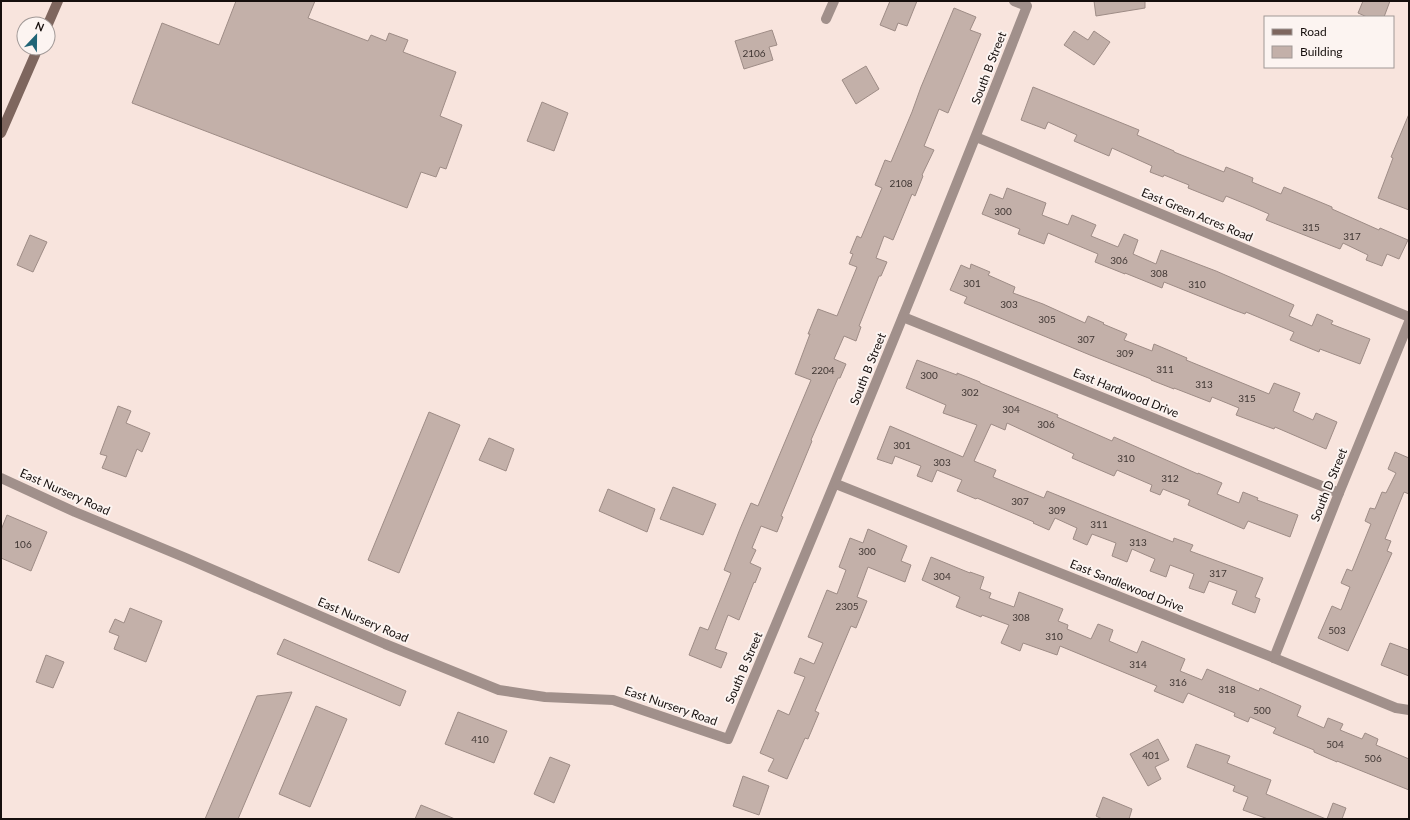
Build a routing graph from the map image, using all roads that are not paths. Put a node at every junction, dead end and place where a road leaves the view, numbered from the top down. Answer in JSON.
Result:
{"nodes":[{"id":1,"x":58,"y":1,"type":"edge"},
{"id":2,"x":834,"y":1,"type":"edge"},
{"id":3,"x":1014,"y":1,"type":"edge"},
{"id":4,"x":51,"y":16,"type":"edge"},
{"id":5,"x":826,"y":19,"type":"dead end"},
{"id":6,"x":35,"y":56,"type":"edge"},
{"id":7,"x":1,"y":134,"type":"edge"},
{"id":8,"x":976,"y":137,"type":"junction"},
{"id":9,"x":903,"y":317,"type":"junction"},
{"id":10,"x":1409,"y":317,"type":"edge"},
{"id":11,"x":1409,"y":322,"type":"edge"},
{"id":12,"x":1,"y":478,"type":"edge"},
{"id":13,"x":836,"y":484,"type":"junction"},
{"id":14,"x":1339,"y":493,"type":"junction"},
{"id":15,"x":1274,"y":658,"type":"junction"},
{"id":16,"x":1409,"y":710,"type":"edge"},
{"id":17,"x":728,"y":739,"type":"joint"}],
"edges":[{"from":1,"to":4,"type":"main road"},
{"from":2,"to":5,"type":"street"},
{"from":3,"to":8,"type":"street","name":"South B Street"},
{"from":6,"to":7,"type":"main road"},
{"from":8,"to":9,"type":"street","name":"South B Street"},
{"from":8,"to":10,"type":"street","name":"East Green Acres Road"},
{"from":9,"to":13,"type":"street","name":"South B Street"},
{"from":9,"to":14,"type":"street","name":"East Hardwood Drive"},
{"from":11,"to":14,"type":"street","name":"South D Street"},
{"from":12,"to":17,"type":"street","name":"East Nursery Road"},
{"from":13,"to":15,"type":"street","name":"East Sandlewood Drive"},
{"from":13,"to":17,"type":"street","name":"South B Street"},
{"from":14,"to":15,"type":"street","name":"South D Street"},
{"from":15,"to":16,"type":"street","name":"East Sandlewood Drive"}]}
